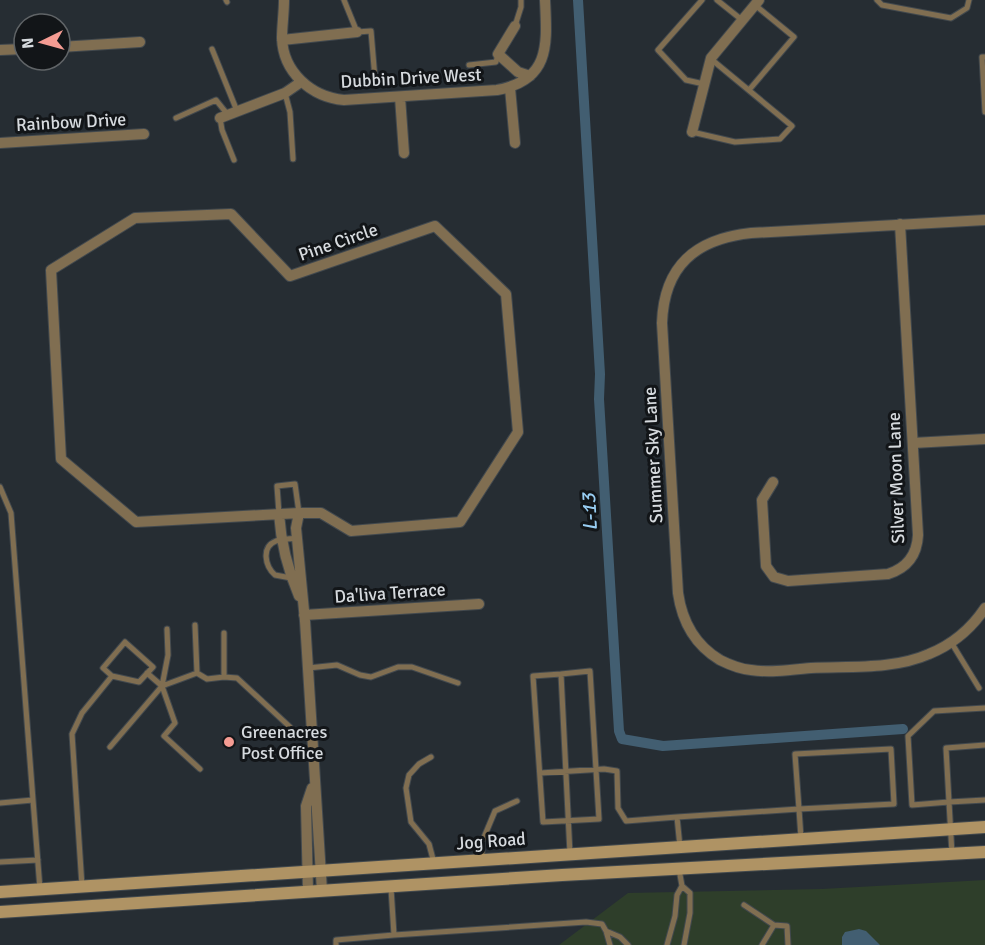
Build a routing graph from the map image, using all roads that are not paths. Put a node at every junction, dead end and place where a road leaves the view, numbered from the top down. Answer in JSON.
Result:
{"nodes":[{"id":1,"x":284,"y":0,"type":"edge"},
{"id":2,"x":344,"y":0,"type":"edge"},
{"id":3,"x":521,"y":0,"type":"edge"},
{"id":4,"x":545,"y":0,"type":"edge"},
{"id":5,"x":702,"y":0,"type":"edge"},
{"id":6,"x":717,"y":0,"type":"edge"},
{"id":7,"x":876,"y":0,"type":"edge"},
{"id":8,"x":969,"y":0,"type":"edge"},
{"id":9,"x":757,"y":3,"type":"edge"},
{"id":10,"x":742,"y":20,"type":"junction"},
{"id":11,"x":515,"y":26,"type":"joint"},
{"id":12,"x":357,"y":32,"type":"junction"},
{"id":13,"x":282,"y":40,"type":"junction"},
{"id":14,"x":140,"y":42,"type":"dead end"},
{"id":15,"x":72,"y":46,"type":"edge"},
{"id":16,"x":212,"y":49,"type":"dead end"},
{"id":17,"x":498,"y":54,"type":"junction"},
{"id":18,"x":985,"y":57,"type":"edge"},
{"id":19,"x":711,"y":58,"type":"junction"},
{"id":20,"x":469,"y":65,"type":"dead end"},
{"id":21,"x":530,"y":76,"type":"junction"},
{"id":22,"x":375,"y":79,"type":"dead end"},
{"id":23,"x":301,"y":82,"type":"junction"},
{"id":24,"x":704,"y":84,"type":"junction"},
{"id":25,"x":510,"y":88,"type":"junction"},
{"id":26,"x":749,"y":90,"type":"junction"},
{"id":27,"x":285,"y":93,"type":"junction"},
{"id":28,"x":400,"y":97,"type":"junction"},
{"id":29,"x":985,"y":112,"type":"edge"},
{"id":30,"x":228,"y":115,"type":"junction"},
{"id":31,"x":176,"y":118,"type":"dead end"},
{"id":32,"x":692,"y":132,"type":"joint"},
{"id":33,"x":144,"y":134,"type":"dead end"},
{"id":34,"x":0,"y":143,"type":"edge"},
{"id":35,"x":515,"y":143,"type":"dead end"},
{"id":36,"x":404,"y":153,"type":"dead end"},
{"id":37,"x":294,"y":159,"type":"dead end"},
{"id":38,"x":234,"y":160,"type":"dead end"},
{"id":39,"x":985,"y":220,"type":"edge"},
{"id":40,"x":900,"y":224,"type":"junction"},
{"id":41,"x":985,"y":439,"type":"edge"},
{"id":42,"x":913,"y":443,"type":"junction"},
{"id":43,"x":773,"y":482,"type":"dead end"},
{"id":44,"x":0,"y":487,"type":"edge"},
{"id":45,"x":299,"y":513,"type":"junction"},
{"id":46,"x":279,"y":514,"type":"junction"},
{"id":47,"x":297,"y":538,"type":"junction"},
{"id":48,"x":280,"y":541,"type":"junction"},
{"id":49,"x":296,"y":579,"type":"junction"},
{"id":50,"x":479,"y":604,"type":"dead end"},
{"id":51,"x":985,"y":608,"type":"edge"},
{"id":52,"x":303,"y":610,"type":"junction"},
{"id":53,"x":195,"y":625,"type":"dead end"},
{"id":54,"x":167,"y":629,"type":"dead end"},
{"id":55,"x":224,"y":633,"type":"dead end"},
{"id":56,"x":951,"y":642,"type":"junction"},
{"id":57,"x":308,"y":668,"type":"junction"},
{"id":58,"x":147,"y":673,"type":"junction"},
{"id":59,"x":197,"y":673,"type":"junction"},
{"id":60,"x":561,"y":674,"type":"junction"},
{"id":61,"x":112,"y":676,"type":"junction"},
{"id":62,"x":224,"y":677,"type":"junction"},
{"id":63,"x":458,"y":683,"type":"dead end"},
{"id":64,"x":162,"y":686,"type":"junction"},
{"id":65,"x":979,"y":688,"type":"dead end"},
{"id":66,"x":985,"y":708,"type":"edge"},
{"id":67,"x":290,"y":727,"type":"dead end"},
{"id":68,"x":985,"y":745,"type":"edge"},
{"id":69,"x":110,"y":747,"type":"dead end"},
{"id":70,"x":430,"y":757,"type":"dead end"},
{"id":71,"x":200,"y":769,"type":"dead end"},
{"id":72,"x":596,"y":769,"type":"junction"},
{"id":73,"x":566,"y":771,"type":"junction"},
{"id":74,"x":540,"y":773,"type":"junction"},
{"id":75,"x":314,"y":782,"type":"junction"},
{"id":76,"x":33,"y":800,"type":"junction"},
{"id":77,"x":985,"y":800,"type":"edge"},
{"id":78,"x":517,"y":801,"type":"dead end"},
{"id":79,"x":949,"y":802,"type":"junction"},
{"id":80,"x":0,"y":803,"type":"edge"},
{"id":81,"x":799,"y":809,"type":"junction"},
{"id":82,"x":677,"y":817,"type":"junction"},
{"id":83,"x":568,"y":822,"type":"junction"},
{"id":84,"x":985,"y":827,"type":"edge"},
{"id":85,"x":951,"y":830,"type":"junction"},
{"id":86,"x":801,"y":839,"type":"junction"},
{"id":87,"x":680,"y":847,"type":"junction"},
{"id":88,"x":985,"y":852,"type":"edge"},
{"id":89,"x":570,"y":854,"type":"junction"},
{"id":90,"x":952,"y":854,"type":"junction"},
{"id":91,"x":38,"y":860,"type":"junction"},
{"id":92,"x":482,"y":860,"type":"junction"},
{"id":93,"x":0,"y":862,"type":"edge"},
{"id":94,"x":434,"y":863,"type":"junction"},
{"id":95,"x":679,"y":869,"type":"junction"},
{"id":96,"x":320,"y":870,"type":"junction"},
{"id":97,"x":306,"y":871,"type":"junction"},
{"id":98,"x":82,"y":886,"type":"junction"},
{"id":99,"x":391,"y":886,"type":"junction"},
{"id":100,"x":682,"y":886,"type":"junction"},
{"id":101,"x":40,"y":889,"type":"junction"},
{"id":102,"x":308,"y":891,"type":"junction"},
{"id":103,"x":322,"y":891,"type":"junction"},
{"id":104,"x":0,"y":892,"type":"edge"},
{"id":105,"x":744,"y":905,"type":"dead end"},
{"id":106,"x":42,"y":909,"type":"junction"},
{"id":107,"x":0,"y":912,"type":"edge"},
{"id":108,"x":774,"y":925,"type":"junction"},
{"id":109,"x":606,"y":931,"type":"junction"},
{"id":110,"x":394,"y":934,"type":"junction"},
{"id":111,"x":336,"y":945,"type":"edge"},
{"id":112,"x":610,"y":945,"type":"edge"},
{"id":113,"x":628,"y":945,"type":"edge"},
{"id":114,"x":667,"y":945,"type":"edge"},
{"id":115,"x":684,"y":945,"type":"edge"},
{"id":116,"x":762,"y":945,"type":"edge"},
{"id":117,"x":788,"y":945,"type":"edge"}],
"edges":[{"from":1,"to":13,"type":"street","name":"Dubbin Drive West"},
{"from":2,"to":12,"type":"lane"},
{"from":3,"to":11,"type":"lane"},
{"from":4,"to":21,"type":"street","name":"Dubbin Drive West"},
{"from":5,"to":24,"type":"lane"},
{"from":6,"to":10,"type":"lane"},
{"from":7,"to":8,"type":"lane"},
{"from":9,"to":10,"type":"street"},
{"from":9,"to":26,"type":"lane"},
{"from":10,"to":19,"type":"street"},
{"from":11,"to":17,"type":"street"},
{"from":12,"to":13,"type":"street"},
{"from":12,"to":22,"type":"lane"},
{"from":13,"to":23,"type":"street","name":"Dubbin Drive West"},
{"from":14,"to":15,"type":"street"},
{"from":16,"to":30,"type":"lane"},
{"from":17,"to":20,"type":"lane"},
{"from":17,"to":21,"type":"street"},
{"from":18,"to":29,"type":"lane"},
{"from":19,"to":24,"type":"street"},
{"from":19,"to":26,"type":"lane"},
{"from":21,"to":25,"type":"street","name":"Dubbin Drive West"},
{"from":23,"to":27,"type":"street"},
{"from":23,"to":28,"type":"street","name":"Dubbin Drive West"},
{"from":24,"to":32,"type":"street"},
{"from":25,"to":28,"type":"street","name":"Dubbin Drive West"},
{"from":25,"to":35,"type":"street"},
{"from":26,"to":32,"type":"lane"},
{"from":27,"to":30,"type":"street"},
{"from":27,"to":37,"type":"lane"},
{"from":28,"to":36,"type":"street"},
{"from":30,"to":31,"type":"lane"},
{"from":30,"to":38,"type":"lane"},
{"from":33,"to":34,"type":"street","name":"Rainbow Drive"},
{"from":39,"to":40,"type":"street","name":"Summer Sky Lane"},
{"from":40,"to":42,"type":"street","name":"Silver Moon Lane"},
{"from":40,"to":56,"type":"street","name":"Summer Sky Lane"},
{"from":41,"to":42,"type":"street"},
{"from":42,"to":43,"type":"street","name":"Silver Moon Lane"},
{"from":44,"to":76,"type":"lane"},
{"from":45,"to":46,"type":"street","name":"Pine Circle"},
{"from":45,"to":46,"type":"lane"},
{"from":45,"to":46,"type":"street","name":"Pine Circle"},
{"from":45,"to":47,"type":"street"},
{"from":46,"to":48,"type":"street"},
{"from":47,"to":48,"type":"lane"},
{"from":47,"to":49,"type":"street"},
{"from":48,"to":49,"type":"street"},
{"from":48,"to":49,"type":"lane"},
{"from":49,"to":52,"type":"street"},
{"from":50,"to":52,"type":"street","name":"Da'liva Terrace"},
{"from":51,"to":56,"type":"street","name":"Summer Sky Lane"},
{"from":52,"to":57,"type":"street"},
{"from":53,"to":59,"type":"lane"},
{"from":54,"to":64,"type":"lane"},
{"from":55,"to":62,"type":"lane"},
{"from":56,"to":65,"type":"lane"},
{"from":57,"to":63,"type":"lane"},
{"from":57,"to":75,"type":"street"},
{"from":58,"to":61,"type":"lane"},
{"from":58,"to":61,"type":"lane"},
{"from":58,"to":64,"type":"lane"},
{"from":59,"to":62,"type":"lane"},
{"from":59,"to":64,"type":"lane"},
{"from":60,"to":72,"type":"lane"},
{"from":60,"to":73,"type":"lane"},
{"from":60,"to":74,"type":"lane"},
{"from":61,"to":98,"type":"lane"},
{"from":62,"to":67,"type":"lane"},
{"from":64,"to":69,"type":"lane"},
{"from":64,"to":71,"type":"lane"},
{"from":66,"to":79,"type":"lane"},
{"from":68,"to":79,"type":"lane"},
{"from":70,"to":94,"type":"lane"},
{"from":72,"to":73,"type":"lane"},
{"from":72,"to":82,"type":"lane"},
{"from":72,"to":83,"type":"lane"},
{"from":73,"to":74,"type":"lane"},
{"from":73,"to":83,"type":"lane"},
{"from":74,"to":83,"type":"lane"},
{"from":75,"to":96,"type":"street"},
{"from":75,"to":97,"type":"street"},
{"from":76,"to":80,"type":"lane"},
{"from":76,"to":91,"type":"lane"},
{"from":77,"to":79,"type":"lane"},
{"from":78,"to":92,"type":"lane"},
{"from":79,"to":85,"type":"lane"},
{"from":81,"to":81,"type":"lane"},
{"from":81,"to":82,"type":"lane"},
{"from":81,"to":86,"type":"lane"},
{"from":82,"to":87,"type":"lane"},
{"from":83,"to":89,"type":"lane"},
{"from":84,"to":85,"type":"main road","name":"Jog Road"},
{"from":85,"to":86,"type":"main road","name":"Jog Road"},
{"from":85,"to":90,"type":"lane"},
{"from":86,"to":87,"type":"main road","name":"Jog Road"},
{"from":87,"to":89,"type":"main road","name":"Jog Road"},
{"from":87,"to":95,"type":"main road"},
{"from":88,"to":90,"type":"main road"},
{"from":89,"to":92,"type":"main road","name":"Jog Road"},
{"from":90,"to":95,"type":"main road"},
{"from":91,"to":93,"type":"lane"},
{"from":91,"to":101,"type":"lane"},
{"from":92,"to":94,"type":"main road","name":"Jog Road"},
{"from":94,"to":96,"type":"main road","name":"Jog Road"},
{"from":95,"to":99,"type":"main road"},
{"from":95,"to":100,"type":"lane"},
{"from":96,"to":97,"type":"main road","name":"Jog Road"},
{"from":96,"to":103,"type":"street"},
{"from":97,"to":98,"type":"main road","name":"Jog Road"},
{"from":97,"to":102,"type":"street"},
{"from":98,"to":101,"type":"main road","name":"Jog Road"},
{"from":99,"to":103,"type":"main road"},
{"from":99,"to":110,"type":"lane"},
{"from":100,"to":114,"type":"lane"},
{"from":100,"to":115,"type":"lane"},
{"from":101,"to":104,"type":"main road","name":"Jog Road"},
{"from":101,"to":106,"type":"main road"},
{"from":102,"to":103,"type":"main road"},
{"from":102,"to":106,"type":"main road"},
{"from":105,"to":108,"type":"lane"},
{"from":106,"to":107,"type":"main road"},
{"from":108,"to":116,"type":"lane"},
{"from":108,"to":117,"type":"lane"},
{"from":109,"to":110,"type":"lane"},
{"from":109,"to":112,"type":"lane"},
{"from":109,"to":113,"type":"lane"},
{"from":110,"to":111,"type":"lane"}]}
